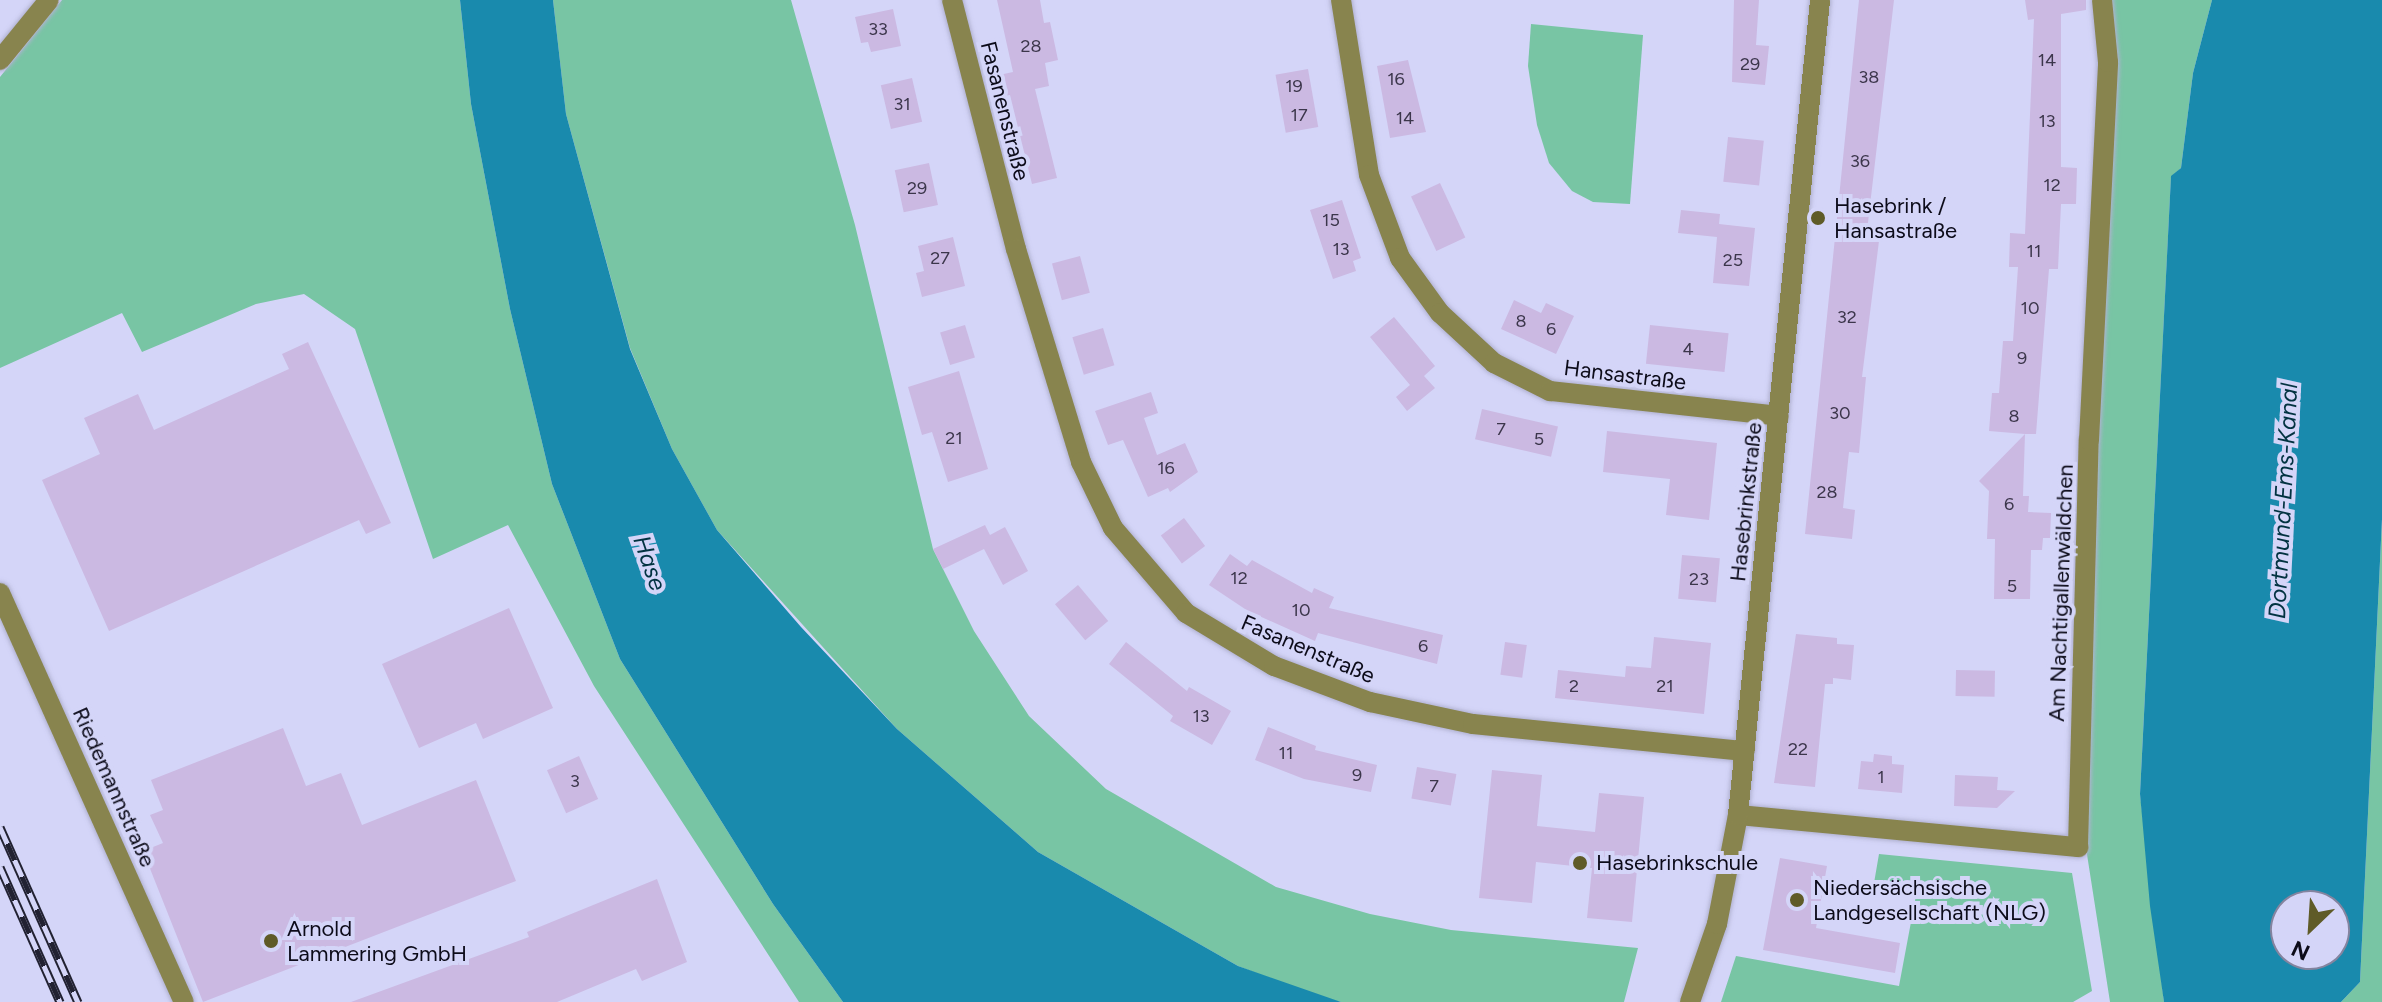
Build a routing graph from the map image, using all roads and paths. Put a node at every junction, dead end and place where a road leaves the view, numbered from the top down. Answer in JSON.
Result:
{"nodes":[{"id":1,"x":49,"y":0,"type":"edge"},
{"id":2,"x":952,"y":0,"type":"edge"},
{"id":3,"x":1341,"y":0,"type":"edge"},
{"id":4,"x":1820,"y":0,"type":"edge"},
{"id":5,"x":2102,"y":0,"type":"edge"},
{"id":6,"x":0,"y":60,"type":"edge"},
{"id":7,"x":1779,"y":416,"type":"junction"},
{"id":8,"x":0,"y":593,"type":"edge"},
{"id":9,"x":1745,"y":751,"type":"junction"},
{"id":10,"x":1738,"y":815,"type":"junction"},
{"id":11,"x":184,"y":1002,"type":"edge"},
{"id":12,"x":1690,"y":1002,"type":"edge"}],
"edges":[{"from":1,"to":6,"type":"street"},
{"from":2,"to":9,"type":"street","name":"Fasanenstraße"},
{"from":3,"to":7,"type":"street","name":"Hansastraße"},
{"from":4,"to":7,"type":"street","name":"Hasebrinkstraße"},
{"from":5,"to":10,"type":"street","name":"Am Nachtigallenwäldchen"},
{"from":7,"to":9,"type":"street","name":"Hasebrinkstraße"},
{"from":8,"to":11,"type":"street","name":"Riedemannstraße"},
{"from":9,"to":10,"type":"street","name":"Hasebrinkstraße"},
{"from":10,"to":12,"type":"street","name":"Hasebrinkstraße"}]}
